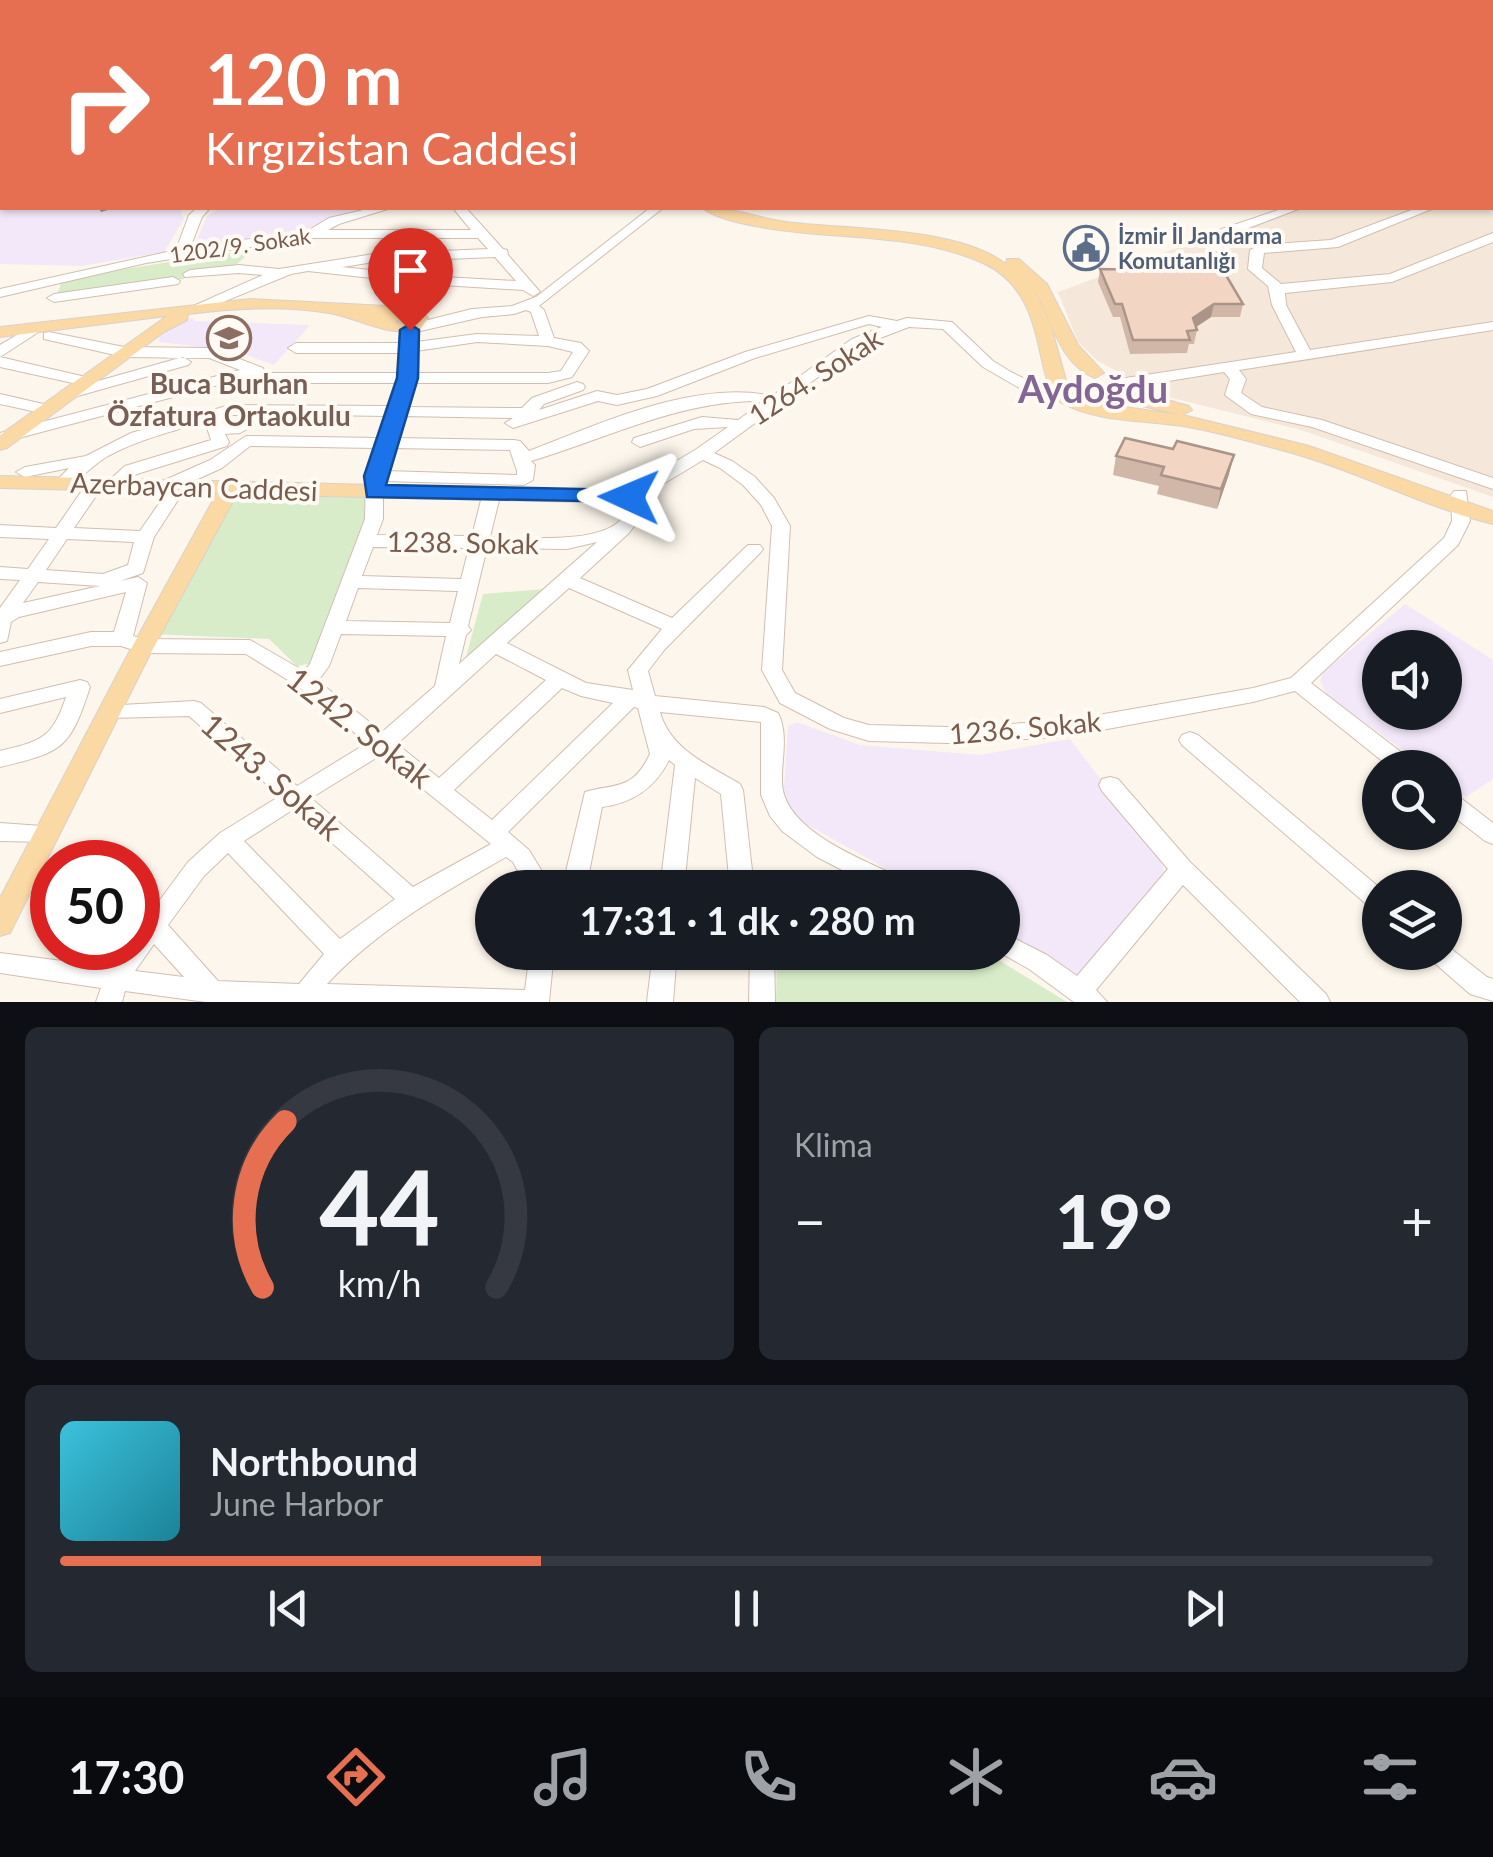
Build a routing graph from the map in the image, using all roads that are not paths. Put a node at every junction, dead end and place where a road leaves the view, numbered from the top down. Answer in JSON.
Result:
{"nodes":[{"id":1,"x":202,"y":210,"type":"edge"},
{"id":2,"x":377,"y":210,"type":"edge"},
{"id":3,"x":461,"y":210,"type":"edge"},
{"id":4,"x":654,"y":210,"type":"edge"},
{"id":5,"x":716,"y":210,"type":"edge"},
{"id":6,"x":736,"y":210,"type":"edge"},
{"id":7,"x":1289,"y":210,"type":"edge"},
{"id":8,"x":1423,"y":210,"type":"edge"},
{"id":9,"x":311,"y":234,"type":"junction"},
{"id":10,"x":484,"y":234,"type":"junction"},
{"id":11,"x":1493,"y":236,"type":"edge"},
{"id":12,"x":293,"y":248,"type":"dead end"},
{"id":13,"x":1217,"y":248,"type":"dead end"},
{"id":14,"x":182,"y":252,"type":"junction"},
{"id":15,"x":502,"y":253,"type":"junction"},
{"id":16,"x":308,"y":267,"type":"junction"},
{"id":17,"x":281,"y":272,"type":"junction"},
{"id":18,"x":190,"y":274,"type":"dead end"},
{"id":19,"x":44,"y":281,"type":"junction"},
{"id":20,"x":172,"y":281,"type":"dead end"},
{"id":21,"x":530,"y":286,"type":"junction"},
{"id":22,"x":1278,"y":292,"type":"junction"},
{"id":23,"x":0,"y":293,"type":"edge"},
{"id":24,"x":529,"y":306,"type":"junction"},
{"id":25,"x":196,"y":308,"type":"junction"},
{"id":26,"x":334,"y":309,"type":"junction"},
{"id":27,"x":410,"y":319,"type":"junction"},
{"id":28,"x":896,"y":325,"type":"junction"},
{"id":29,"x":1493,"y":326,"type":"edge"},
{"id":30,"x":389,"y":327,"type":"junction"},
{"id":31,"x":0,"y":332,"type":"edge"},
{"id":32,"x":40,"y":333,"type":"junction"},
{"id":33,"x":548,"y":342,"type":"junction"},
{"id":34,"x":296,"y":348,"type":"dead end"},
{"id":35,"x":408,"y":348,"type":"junction"},
{"id":36,"x":0,"y":352,"type":"edge"},
{"id":37,"x":124,"y":352,"type":"junction"},
{"id":38,"x":1306,"y":356,"type":"junction"},
{"id":39,"x":0,"y":362,"type":"edge"},
{"id":40,"x":182,"y":362,"type":"dead end"},
{"id":41,"x":1228,"y":367,"type":"junction"},
{"id":42,"x":1095,"y":373,"type":"junction"},
{"id":43,"x":269,"y":378,"type":"junction"},
{"id":44,"x":408,"y":378,"type":"junction"},
{"id":45,"x":84,"y":381,"type":"junction"},
{"id":46,"x":572,"y":381,"type":"junction"},
{"id":47,"x":1059,"y":386,"type":"junction"},
{"id":48,"x":1120,"y":390,"type":"junction"},
{"id":49,"x":67,"y":394,"type":"junction"},
{"id":50,"x":633,"y":398,"type":"junction"},
{"id":51,"x":0,"y":399,"type":"edge"},
{"id":52,"x":774,"y":402,"type":"junction"},
{"id":53,"x":142,"y":403,"type":"junction"},
{"id":54,"x":1080,"y":404,"type":"junction"},
{"id":55,"x":46,"y":410,"type":"junction"},
{"id":56,"x":396,"y":412,"type":"junction"},
{"id":57,"x":224,"y":416,"type":"junction"},
{"id":58,"x":515,"y":418,"type":"junction"},
{"id":59,"x":624,"y":424,"type":"junction"},
{"id":60,"x":740,"y":426,"type":"junction"},
{"id":61,"x":157,"y":432,"type":"junction"},
{"id":62,"x":246,"y":433,"type":"junction"},
{"id":63,"x":2,"y":441,"type":"edge"},
{"id":64,"x":640,"y":442,"type":"dead end"},
{"id":65,"x":386,"y":443,"type":"junction"},
{"id":66,"x":701,"y":454,"type":"junction"},
{"id":67,"x":92,"y":456,"type":"junction"},
{"id":68,"x":528,"y":464,"type":"junction"},
{"id":69,"x":24,"y":472,"type":"dead end"},
{"id":70,"x":0,"y":482,"type":"edge"},
{"id":71,"x":63,"y":483,"type":"junction"},
{"id":72,"x":105,"y":483,"type":"junction"},
{"id":73,"x":176,"y":484,"type":"junction"},
{"id":74,"x":375,"y":484,"type":"junction"},
{"id":75,"x":1493,"y":484,"type":"edge"},
{"id":76,"x":231,"y":486,"type":"junction"},
{"id":77,"x":491,"y":496,"type":"junction"},
{"id":78,"x":629,"y":497,"type":"junction"},
{"id":79,"x":1461,"y":502,"type":"junction"},
{"id":80,"x":1493,"y":506,"type":"edge"},
{"id":81,"x":1493,"y":518,"type":"edge"},
{"id":82,"x":0,"y":532,"type":"edge"},
{"id":83,"x":618,"y":532,"type":"junction"},
{"id":84,"x":60,"y":534,"type":"junction"},
{"id":85,"x":145,"y":537,"type":"junction"},
{"id":86,"x":367,"y":541,"type":"junction"},
{"id":87,"x":479,"y":543,"type":"junction"},
{"id":88,"x":754,"y":549,"type":"dead end"},
{"id":89,"x":0,"y":573,"type":"edge"},
{"id":90,"x":33,"y":574,"type":"junction"},
{"id":91,"x":138,"y":576,"type":"junction"},
{"id":92,"x":566,"y":579,"type":"junction"},
{"id":93,"x":352,"y":582,"type":"junction"},
{"id":94,"x":470,"y":585,"type":"junction"},
{"id":95,"x":0,"y":625,"type":"edge"},
{"id":96,"x":334,"y":627,"type":"junction"},
{"id":97,"x":675,"y":627,"type":"junction"},
{"id":98,"x":461,"y":630,"type":"junction"},
{"id":99,"x":132,"y":642,"type":"junction"},
{"id":100,"x":492,"y":644,"type":"junction"},
{"id":101,"x":0,"y":659,"type":"edge"},
{"id":102,"x":560,"y":678,"type":"junction"},
{"id":103,"x":306,"y":682,"type":"junction"},
{"id":104,"x":1298,"y":684,"type":"junction"},
{"id":105,"x":444,"y":686,"type":"junction"},
{"id":106,"x":639,"y":698,"type":"junction"},
{"id":107,"x":794,"y":703,"type":"junction"},
{"id":108,"x":0,"y":706,"type":"edge"},
{"id":109,"x":110,"y":712,"type":"junction"},
{"id":110,"x":771,"y":718,"type":"junction"},
{"id":111,"x":660,"y":739,"type":"junction"},
{"id":112,"x":1190,"y":740,"type":"dead end"},
{"id":113,"x":384,"y":743,"type":"junction"},
{"id":114,"x":1383,"y":750,"type":"edge"},
{"id":115,"x":0,"y":759,"type":"edge"},
{"id":116,"x":686,"y":762,"type":"junction"},
{"id":117,"x":1110,"y":785,"type":"dead end"},
{"id":118,"x":440,"y":790,"type":"junction"},
{"id":119,"x":298,"y":796,"type":"junction"},
{"id":120,"x":1462,"y":811,"type":"edge"},
{"id":121,"x":0,"y":832,"type":"edge"},
{"id":122,"x":48,"y":833,"type":"junction"},
{"id":123,"x":1493,"y":836,"type":"edge"},
{"id":124,"x":228,"y":839,"type":"junction"},
{"id":125,"x":500,"y":839,"type":"junction"},
{"id":126,"x":1182,"y":869,"type":"junction"},
{"id":127,"x":530,"y":870,"type":"edge"},
{"id":128,"x":578,"y":870,"type":"edge"},
{"id":129,"x":674,"y":870,"type":"edge"},
{"id":130,"x":740,"y":870,"type":"edge"},
{"id":131,"x":866,"y":870,"type":"edge"},
{"id":132,"x":1362,"y":887,"type":"edge"},
{"id":133,"x":412,"y":901,"type":"junction"},
{"id":134,"x":160,"y":914,"type":"edge"},
{"id":135,"x":0,"y":925,"type":"edge"},
{"id":136,"x":160,"y":933,"type":"edge"},
{"id":137,"x":1020,"y":954,"type":"edge"},
{"id":138,"x":340,"y":955,"type":"junction"},
{"id":139,"x":0,"y":963,"type":"edge"},
{"id":140,"x":540,"y":970,"type":"edge"},
{"id":141,"x":663,"y":970,"type":"edge"},
{"id":142,"x":762,"y":970,"type":"edge"},
{"id":143,"x":1460,"y":970,"type":"edge"},
{"id":144,"x":113,"y":990,"type":"edge"},
{"id":145,"x":1493,"y":990,"type":"edge"},
{"id":146,"x":212,"y":992,"type":"junction"},
{"id":147,"x":1086,"y":997,"type":"edge"},
{"id":148,"x":302,"y":999,"type":"edge"},
{"id":149,"x":536,"y":1002,"type":"edge"},
{"id":150,"x":660,"y":1002,"type":"edge"},
{"id":151,"x":762,"y":1002,"type":"edge"},
{"id":152,"x":1316,"y":1002,"type":"edge"}],
"edges":[{"from":1,"to":14,"type":"street"},
{"from":2,"to":9,"type":"street"},
{"from":3,"to":10,"type":"street"},
{"from":4,"to":24,"type":"street"},
{"from":5,"to":47,"type":"main road"},
{"from":6,"to":42,"type":"main road"},
{"from":7,"to":13,"type":"street"},
{"from":8,"to":22,"type":"street"},
{"from":9,"to":10,"type":"street","name":"1202/9. Sokak"},
{"from":9,"to":14,"type":"street","name":"1202/9. Sokak"},
{"from":10,"to":15,"type":"street"},
{"from":11,"to":22,"type":"street"},
{"from":12,"to":14,"type":"street"},
{"from":14,"to":19,"type":"street","name":"1202/9. Sokak"},
{"from":15,"to":16,"type":"street"},
{"from":15,"to":21,"type":"street"},
{"from":16,"to":17,"type":"street"},
{"from":16,"to":21,"type":"street"},
{"from":17,"to":18,"type":"street"},
{"from":17,"to":25,"type":"street"},
{"from":19,"to":20,"type":"street"},
{"from":19,"to":23,"type":"street","name":"1202/9. Sokak"},
{"from":21,"to":24,"type":"street"},
{"from":22,"to":38,"type":"street"},
{"from":24,"to":27,"type":"street"},
{"from":24,"to":33,"type":"street"},
{"from":25,"to":26,"type":"main road"},
{"from":25,"to":32,"type":"main road"},
{"from":25,"to":37,"type":"main road"},
{"from":26,"to":27,"type":"main road"},
{"from":26,"to":30,"type":"main road"},
{"from":27,"to":30,"type":"main road"},
{"from":27,"to":35,"type":"street"},
{"from":28,"to":47,"type":"street","name":"1264. Sokak"},
{"from":28,"to":50,"type":"street"},
{"from":28,"to":52,"type":"street","name":"1264. Sokak"},
{"from":29,"to":38,"type":"street"},
{"from":30,"to":35,"type":"street"},
{"from":31,"to":32,"type":"main road"},
{"from":32,"to":36,"type":"street"},
{"from":32,"to":37,"type":"street"},
{"from":33,"to":35,"type":"street"},
{"from":33,"to":46,"type":"street"},
{"from":34,"to":35,"type":"street"},
{"from":35,"to":44,"type":"street"},
{"from":37,"to":43,"type":"street"},
{"from":37,"to":45,"type":"main road"},
{"from":38,"to":41,"type":"street"},
{"from":39,"to":45,"type":"street"},
{"from":40,"to":49,"type":"street"},
{"from":41,"to":48,"type":"street"},
{"from":41,"to":75,"type":"street"},
{"from":42,"to":47,"type":"main road"},
{"from":42,"to":48,"type":"main road"},
{"from":43,"to":44,"type":"street"},
{"from":43,"to":53,"type":"street"},
{"from":44,"to":46,"type":"street"},
{"from":44,"to":56,"type":"street"},
{"from":45,"to":49,"type":"main road"},
{"from":46,"to":58,"type":"street"},
{"from":47,"to":54,"type":"main road"},
{"from":48,"to":54,"type":"main road"},
{"from":48,"to":79,"type":"main road"},
{"from":49,"to":55,"type":"main road"},
{"from":50,"to":58,"type":"street"},
{"from":50,"to":59,"type":"street"},
{"from":51,"to":55,"type":"street"},
{"from":52,"to":59,"type":"street"},
{"from":52,"to":60,"type":"street","name":"1264. Sokak"},
{"from":53,"to":61,"type":"street"},
{"from":53,"to":63,"type":"street"},
{"from":54,"to":79,"type":"main road"},
{"from":55,"to":63,"type":"main road"},
{"from":56,"to":57,"type":"street"},
{"from":56,"to":58,"type":"street"},
{"from":56,"to":65,"type":"street"},
{"from":57,"to":61,"type":"street"},
{"from":57,"to":62,"type":"street"},
{"from":57,"to":62,"type":"street"},
{"from":57,"to":72,"type":"street"},
{"from":58,"to":68,"type":"street"},
{"from":59,"to":68,"type":"street"},
{"from":60,"to":64,"type":"street"},
{"from":60,"to":66,"type":"street","name":"1264. Sokak"},
{"from":61,"to":67,"type":"street"},
{"from":62,"to":65,"type":"street"},
{"from":62,"to":73,"type":"street"},
{"from":65,"to":68,"type":"street"},
{"from":65,"to":74,"type":"street"},
{"from":66,"to":78,"type":"street","name":"1264. Sokak"},
{"from":66,"to":107,"type":"street"},
{"from":67,"to":69,"type":"street"},
{"from":67,"to":71,"type":"street"},
{"from":68,"to":74,"type":"street"},
{"from":70,"to":71,"type":"main road","name":"Azerbaycan Caddesi"},
{"from":71,"to":72,"type":"main road","name":"Azerbaycan Caddesi"},
{"from":72,"to":73,"type":"main road","name":"Azerbaycan Caddesi"},
{"from":72,"to":84,"type":"street"},
{"from":73,"to":76,"type":"main road","name":"Azerbaycan Caddesi"},
{"from":73,"to":85,"type":"street"},
{"from":74,"to":76,"type":"main road","name":"Azerbaycan Caddesi"},
{"from":74,"to":77,"type":"main road","name":"Azerbaycan Caddesi"},
{"from":74,"to":86,"type":"street"},
{"from":76,"to":99,"type":"main road"},
{"from":77,"to":78,"type":"main road","name":"Azerbaycan Caddesi"},
{"from":77,"to":87,"type":"street"},
{"from":78,"to":83,"type":"street"},
{"from":79,"to":80,"type":"main road"},
{"from":79,"to":81,"type":"main road"},
{"from":79,"to":104,"type":"street"},
{"from":82,"to":84,"type":"street"},
{"from":83,"to":87,"type":"street","name":"1238. Sokak"},
{"from":83,"to":92,"type":"street"},
{"from":84,"to":85,"type":"street"},
{"from":84,"to":90,"type":"street"},
{"from":85,"to":91,"type":"street"},
{"from":86,"to":87,"type":"street","name":"1238. Sokak"},
{"from":86,"to":93,"type":"street"},
{"from":87,"to":94,"type":"street"},
{"from":88,"to":97,"type":"street"},
{"from":89,"to":90,"type":"street"},
{"from":90,"to":91,"type":"street"},
{"from":90,"to":95,"type":"street"},
{"from":91,"to":95,"type":"street"},
{"from":91,"to":99,"type":"street"},
{"from":92,"to":97,"type":"street"},
{"from":92,"to":100,"type":"street"},
{"from":93,"to":94,"type":"street"},
{"from":93,"to":96,"type":"street"},
{"from":94,"to":98,"type":"street"},
{"from":96,"to":98,"type":"street"},
{"from":96,"to":103,"type":"street"},
{"from":97,"to":106,"type":"street"},
{"from":98,"to":105,"type":"street"},
{"from":99,"to":101,"type":"street","name":"1242. Sokak"},
{"from":99,"to":103,"type":"street","name":"1242. Sokak"},
{"from":99,"to":109,"type":"main road"},
{"from":100,"to":102,"type":"street"},
{"from":100,"to":105,"type":"street"},
{"from":102,"to":106,"type":"street"},
{"from":102,"to":118,"type":"street"},
{"from":103,"to":113,"type":"street","name":"1242. Sokak"},
{"from":104,"to":107,"type":"street","name":"1236. Sokak"},
{"from":104,"to":114,"type":"street"},
{"from":105,"to":113,"type":"street"},
{"from":106,"to":110,"type":"street"},
{"from":106,"to":111,"type":"street"},
{"from":106,"to":125,"type":"street"},
{"from":107,"to":110,"type":"street"},
{"from":108,"to":115,"type":"street"},
{"from":109,"to":119,"type":"street","name":"1243. Sokak"},
{"from":109,"to":122,"type":"main road"},
{"from":110,"to":131,"type":"street"},
{"from":111,"to":116,"type":"street"},
{"from":111,"to":128,"type":"street"},
{"from":112,"to":132,"type":"street"},
{"from":113,"to":118,"type":"street","name":"1242. Sokak"},
{"from":113,"to":119,"type":"street"},
{"from":116,"to":129,"type":"street"},
{"from":116,"to":130,"type":"street"},
{"from":117,"to":126,"type":"street"},
{"from":118,"to":125,"type":"street","name":"1242. Sokak"},
{"from":119,"to":124,"type":"street"},
{"from":119,"to":133,"type":"street","name":"1243. Sokak"},
{"from":120,"to":123,"type":"street"},
{"from":121,"to":122,"type":"street"},
{"from":122,"to":135,"type":"main road"},
{"from":124,"to":134,"type":"street"},
{"from":124,"to":138,"type":"street"},
{"from":125,"to":127,"type":"street","name":"1242. Sokak"},
{"from":125,"to":133,"type":"street"},
{"from":126,"to":147,"type":"street"},
{"from":126,"to":152,"type":"street"},
{"from":133,"to":138,"type":"street"},
{"from":136,"to":146,"type":"street"},
{"from":137,"to":147,"type":"street"},
{"from":138,"to":148,"type":"street"},
{"from":139,"to":144,"type":"street"},
{"from":140,"to":149,"type":"street"},
{"from":141,"to":150,"type":"street"},
{"from":142,"to":151,"type":"street"},
{"from":143,"to":145,"type":"street"},
{"from":144,"to":146,"type":"street"},
{"from":146,"to":148,"type":"street"},
{"from":148,"to":149,"type":"street"}]}
